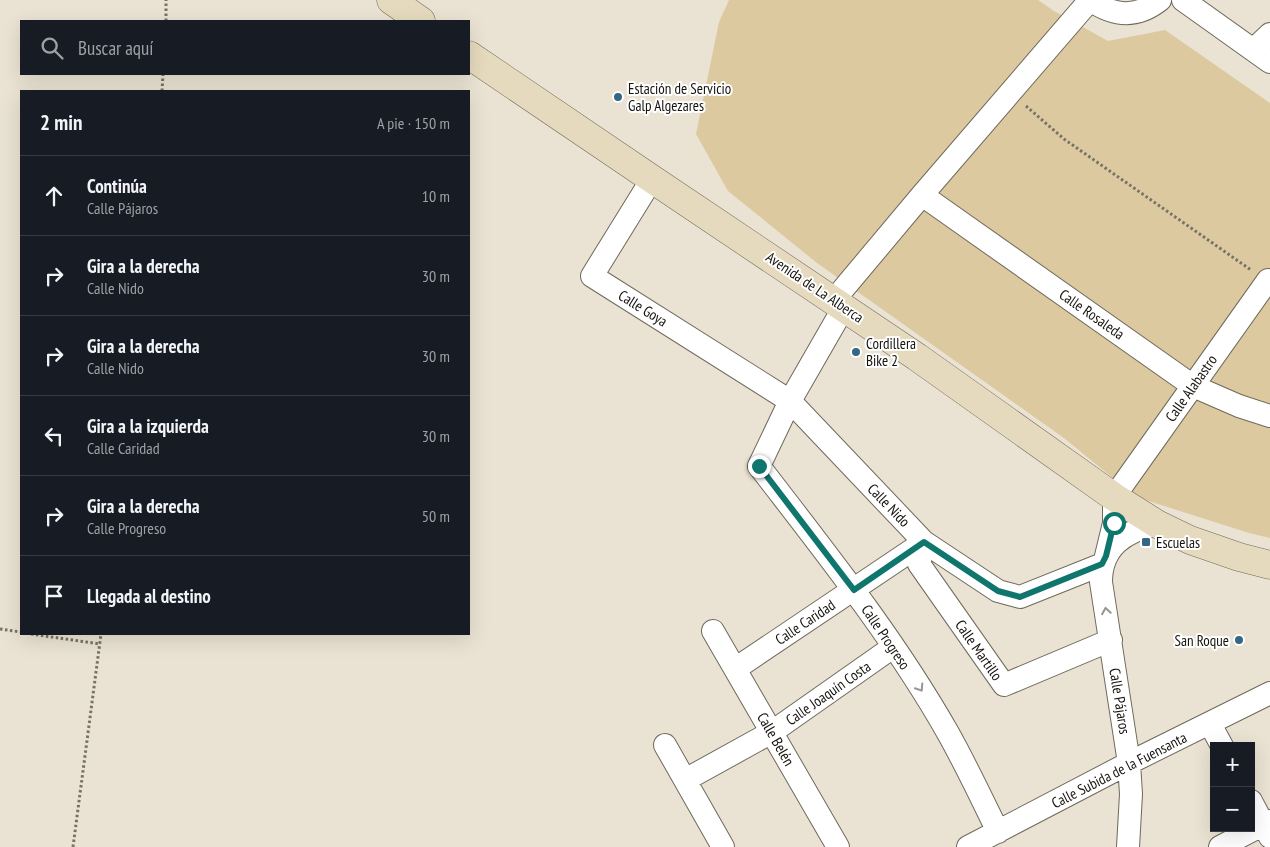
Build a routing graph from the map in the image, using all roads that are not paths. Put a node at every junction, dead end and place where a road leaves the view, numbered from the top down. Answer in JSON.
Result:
{"nodes":[{"id":1,"x":391,"y":0,"type":"edge"},
{"id":2,"x":1160,"y":0,"type":"edge"},
{"id":3,"x":1183,"y":0,"type":"edge"},
{"id":4,"x":420,"y":20,"type":"edge"},
{"id":5,"x":1270,"y":34,"type":"edge"},
{"id":6,"x":470,"y":56,"type":"edge"},
{"id":7,"x":1261,"y":56,"type":"edge"},
{"id":8,"x":652,"y":180,"type":"junction"},
{"id":9,"x":922,"y":195,"type":"junction"},
{"id":10,"x":1268,"y":280,"type":"road end"},
{"id":11,"x":839,"y":304,"type":"junction"},
{"id":12,"x":1193,"y":386,"type":"junction"},
{"id":13,"x":790,"y":401,"type":"junction"},
{"id":14,"x":1270,"y":416,"type":"edge"},
{"id":15,"x":1114,"y":497,"type":"junction"},
{"id":16,"x":1158,"y":524,"type":"junction"},
{"id":17,"x":924,"y":542,"type":"junction"},
{"id":18,"x":1104,"y":560,"type":"junction"},
{"id":19,"x":1270,"y":565,"type":"edge"},
{"id":20,"x":854,"y":590,"type":"junction"},
{"id":21,"x":714,"y":631,"type":"dead end"},
{"id":22,"x":1111,"y":640,"type":"junction"},
{"id":23,"x":893,"y":647,"type":"junction"},
{"id":24,"x":736,"y":669,"type":"junction"},
{"id":25,"x":1270,"y":693,"type":"edge"},
{"id":26,"x":1210,"y":724,"type":"junction"},
{"id":27,"x":772,"y":732,"type":"junction"},
{"id":28,"x":1220,"y":742,"type":"edge"},
{"id":29,"x":665,"y":746,"type":"dead end"},
{"id":30,"x":1129,"y":763,"type":"junction"},
{"id":31,"x":685,"y":780,"type":"junction"},
{"id":32,"x":1255,"y":807,"type":"edge"},
{"id":33,"x":1268,"y":828,"type":"edge"},
{"id":34,"x":998,"y":832,"type":"junction"},
{"id":35,"x":723,"y":847,"type":"edge"},
{"id":36,"x":838,"y":847,"type":"edge"},
{"id":37,"x":968,"y":847,"type":"edge"},
{"id":38,"x":1128,"y":847,"type":"edge"},
{"id":39,"x":1220,"y":847,"type":"edge"}],
"edges":[{"from":1,"to":4,"type":"main road"},
{"from":2,"to":9,"type":"street"},
{"from":3,"to":7,"type":"street"},
{"from":5,"to":7,"type":"street"},
{"from":6,"to":8,"type":"main road","name":"Avenida de La Alberca"},
{"from":8,"to":11,"type":"main road","name":"Avenida de La Alberca"},
{"from":8,"to":13,"type":"street","name":"Calle Goya"},
{"from":9,"to":11,"type":"street"},
{"from":9,"to":12,"type":"street","name":"Calle Rosaleda"},
{"from":10,"to":12,"type":"street","name":"Calle Alabastro"},
{"from":11,"to":13,"type":"street"},
{"from":11,"to":15,"type":"main road","name":"Avenida de La Alberca"},
{"from":12,"to":14,"type":"street","name":"Calle Rosaleda"},
{"from":12,"to":15,"type":"street","name":"Calle Alabastro"},
{"from":13,"to":17,"type":"street","name":"Calle Nido"},
{"from":13,"to":20,"type":"street","name":"Calle Progreso"},
{"from":15,"to":16,"type":"main road","name":"Avenida de La Alberca"},
{"from":15,"to":18,"type":"street","name":"Calle Pájaros"},
{"from":16,"to":18,"type":"street"},
{"from":16,"to":19,"type":"main road","name":"Avenida de La Alberca"},
{"from":17,"to":18,"type":"street","name":"Calle Nido"},
{"from":17,"to":20,"type":"street","name":"Calle Caridad"},
{"from":17,"to":22,"type":"street","name":"Calle Martillo"},
{"from":22,"to":18,"type":"street","name":"Calle Pájaros","one_way":true},
{"from":20,"to":23,"type":"street","name":"Calle Progreso"},
{"from":20,"to":24,"type":"street","name":"Calle Caridad"},
{"from":21,"to":24,"type":"street","name":"Calle Belén"},
{"from":22,"to":30,"type":"street","name":"Calle Pájaros"},
{"from":23,"to":27,"type":"street","name":"Calle Joaquín Costa"},
{"from":23,"to":34,"type":"street","name":"Calle Progreso","one_way":true},
{"from":24,"to":27,"type":"street","name":"Calle Belén"},
{"from":25,"to":26,"type":"street","name":"Calle Subida de la Fuensanta"},
{"from":26,"to":28,"type":"street"},
{"from":26,"to":30,"type":"street","name":"Calle Subida de la Fuensanta"},
{"from":27,"to":31,"type":"street","name":"Calle Joaquín Costa"},
{"from":27,"to":36,"type":"street","name":"Calle Belén"},
{"from":29,"to":31,"type":"street"},
{"from":30,"to":34,"type":"street","name":"Calle Subida de la Fuensanta"},
{"from":30,"to":38,"type":"street","name":"Calle Pájaros"},
{"from":31,"to":35,"type":"street"},
{"from":32,"to":33,"type":"street"},
{"from":33,"to":39,"type":"street"},
{"from":34,"to":37,"type":"street","name":"Calle Subida de la Fuensanta"}]}
